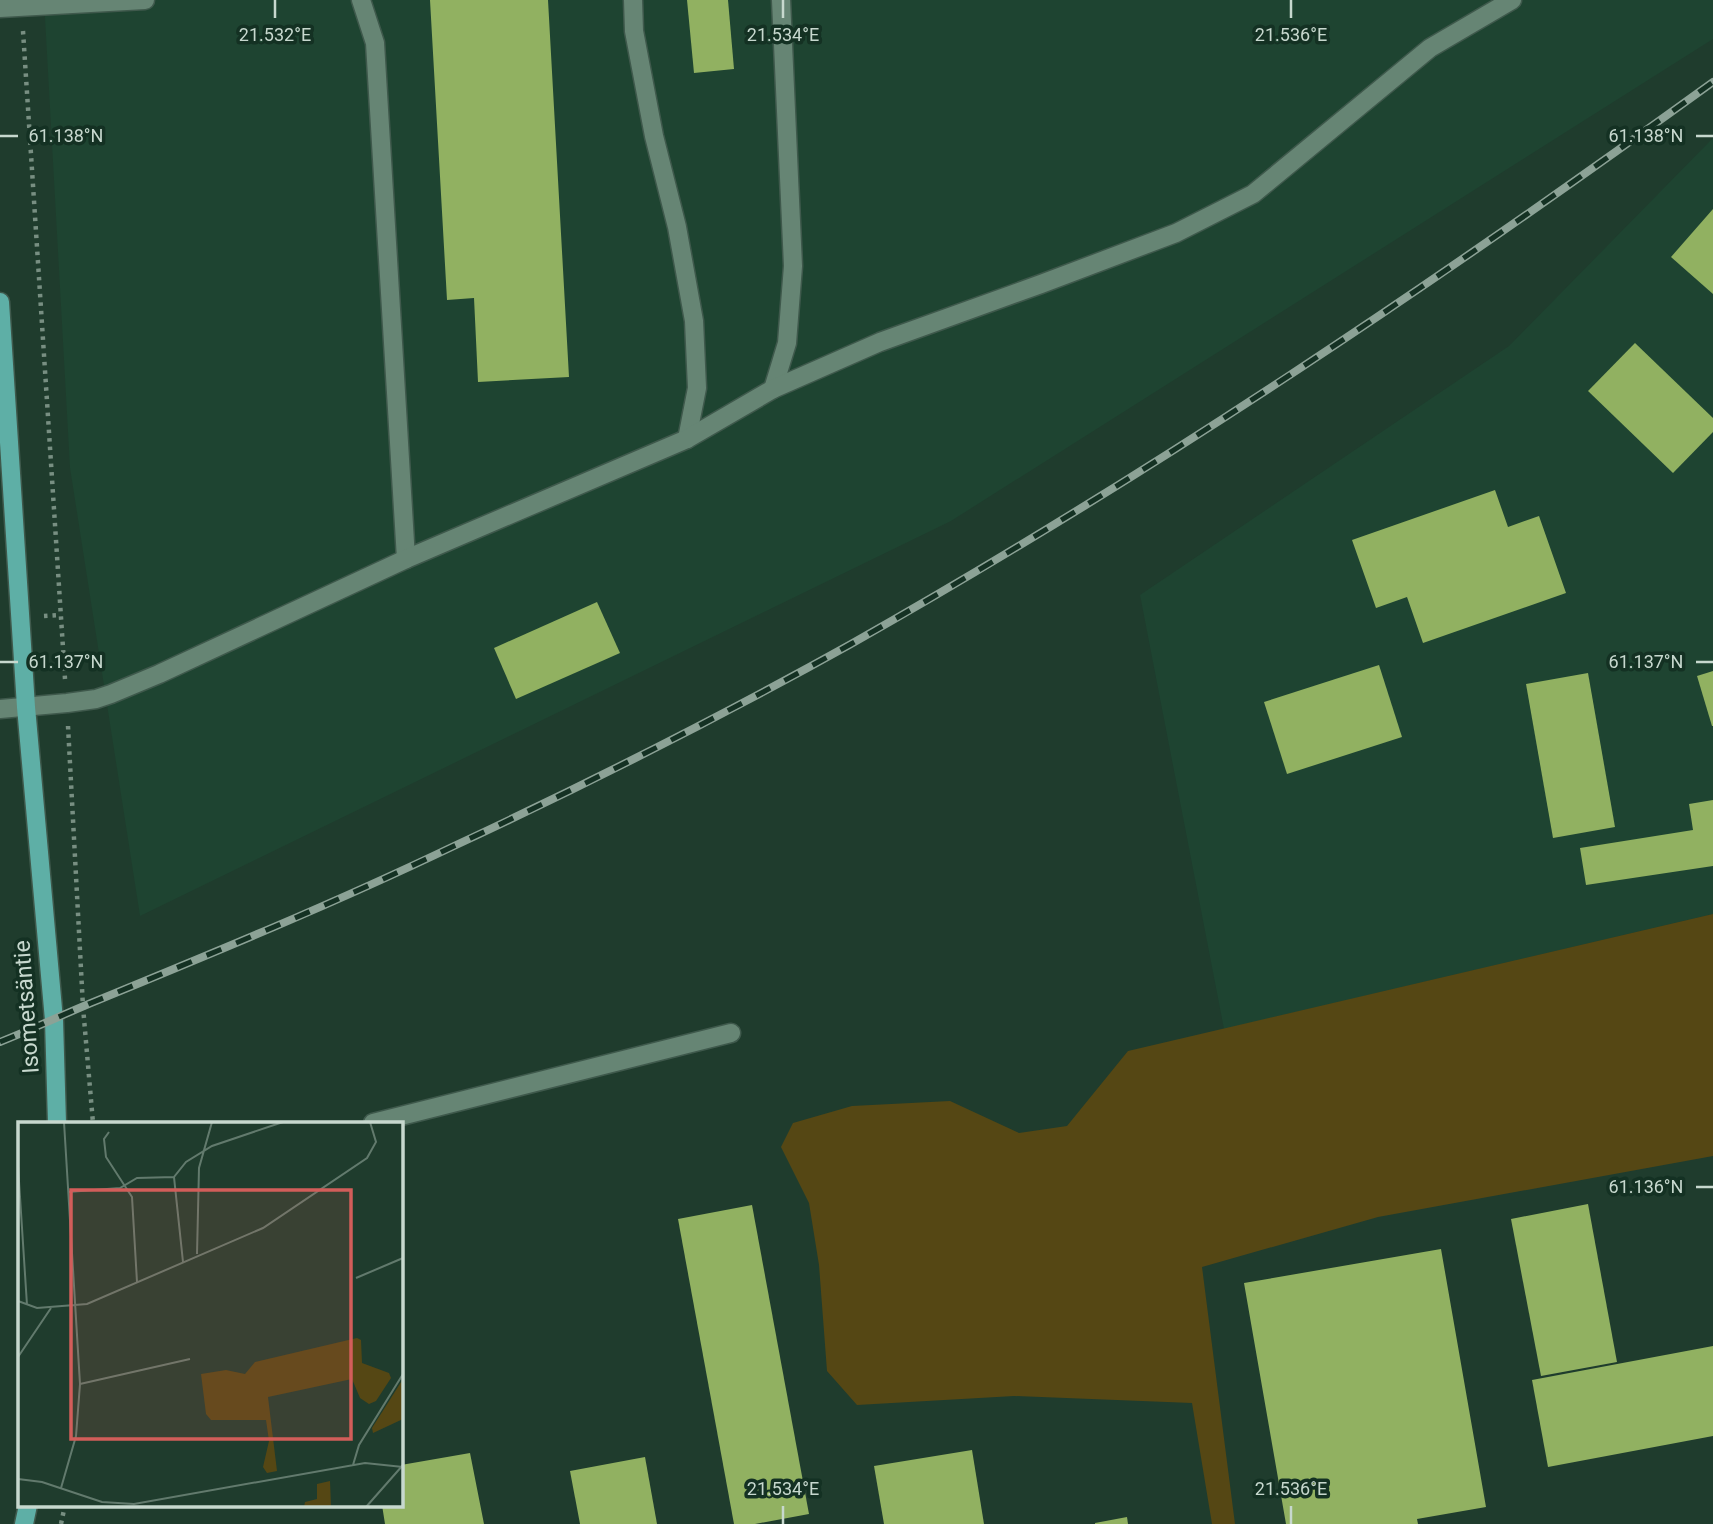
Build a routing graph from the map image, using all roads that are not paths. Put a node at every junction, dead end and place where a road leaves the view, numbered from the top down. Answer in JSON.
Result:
{"nodes":[{"id":1,"x":145,"y":0,"type":"edge"},
{"id":2,"x":361,"y":0,"type":"edge"},
{"id":3,"x":633,"y":0,"type":"edge"},
{"id":4,"x":781,"y":0,"type":"edge"},
{"id":5,"x":1512,"y":0,"type":"edge"},
{"id":6,"x":0,"y":8,"type":"edge"},
{"id":7,"x":0,"y":302,"type":"edge"},
{"id":8,"x":773,"y":389,"type":"junction"},
{"id":9,"x":687,"y":439,"type":"junction"},
{"id":10,"x":407,"y":559,"type":"junction"},
{"id":11,"x":26,"y":708,"type":"junction"},
{"id":12,"x":0,"y":709,"type":"edge"},
{"id":13,"x":731,"y":1033,"type":"dead end"},
{"id":14,"x":57,"y":1122,"type":"edge"},
{"id":15,"x":377,"y":1122,"type":"edge"},
{"id":16,"x":28,"y":1506,"type":"edge"},
{"id":17,"x":24,"y":1524,"type":"edge"}],
"edges":[{"from":1,"to":6,"type":"lane"},
{"from":2,"to":10,"type":"lane"},
{"from":3,"to":9,"type":"lane"},
{"from":4,"to":8,"type":"lane"},
{"from":5,"to":8,"type":"lane"},
{"from":7,"to":11,"type":"main road","name":"Isometsäntie"},
{"from":8,"to":9,"type":"lane"},
{"from":9,"to":10,"type":"lane"},
{"from":10,"to":11,"type":"lane"},
{"from":11,"to":12,"type":"lane"},
{"from":11,"to":14,"type":"main road","name":"Isometsäntie"},
{"from":13,"to":15,"type":"lane"},
{"from":16,"to":17,"type":"main road"}]}
